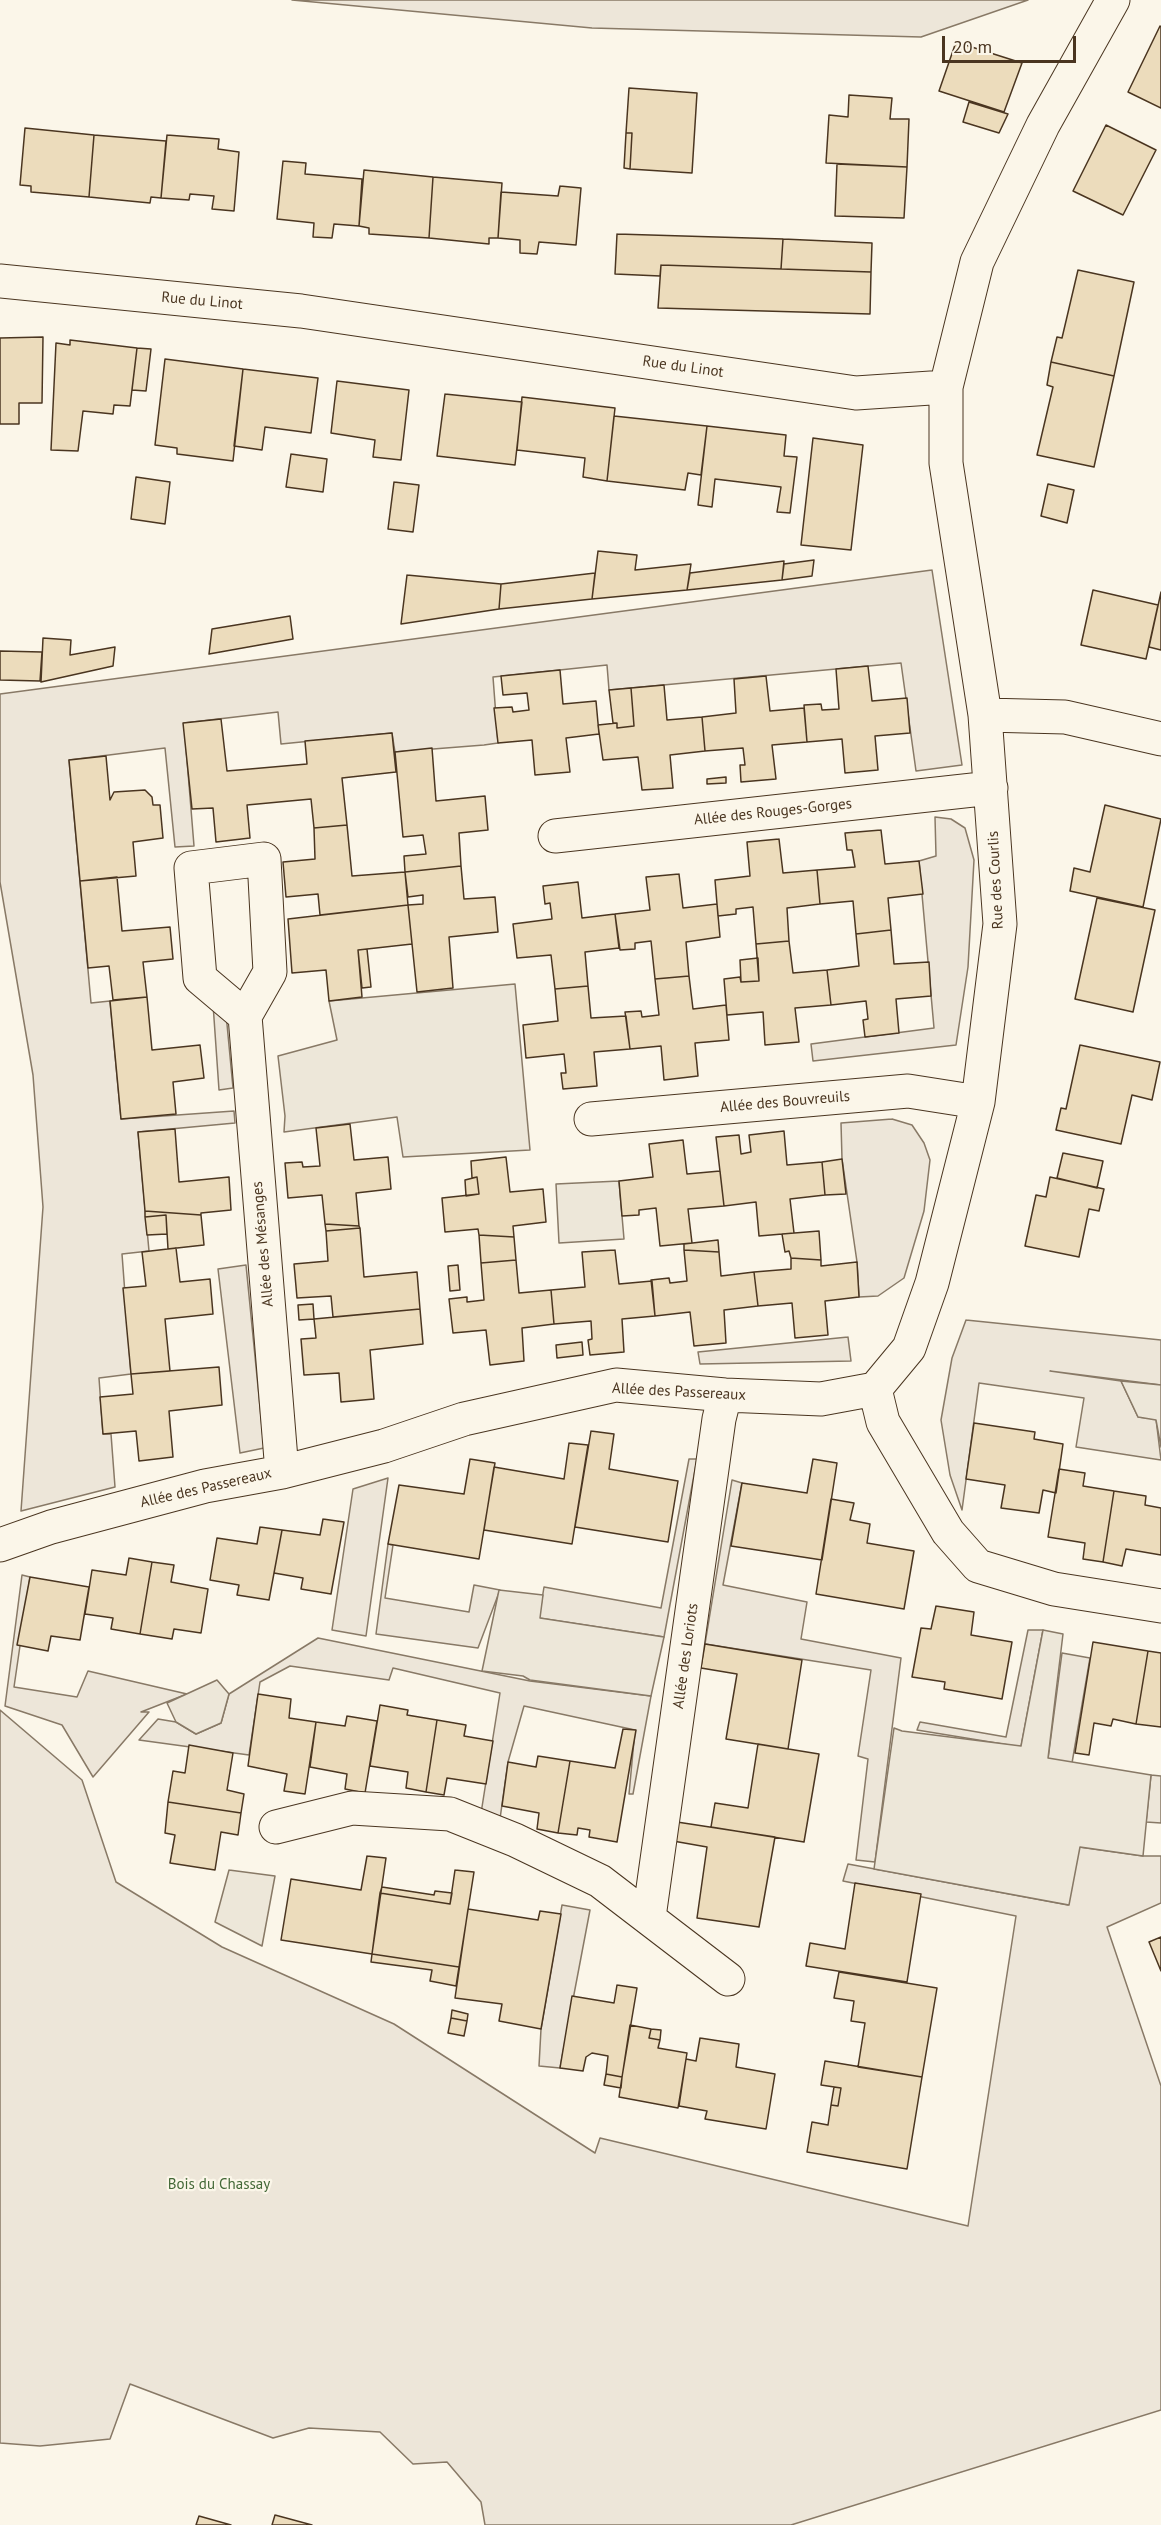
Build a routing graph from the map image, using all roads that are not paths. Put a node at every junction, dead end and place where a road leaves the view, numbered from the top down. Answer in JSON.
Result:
{"nodes":[{"id":1,"x":1113,"y":0,"type":"edge"},
{"id":2,"x":0,"y":281,"type":"edge"},
{"id":3,"x":946,"y":387,"type":"junction"},
{"id":4,"x":986,"y":715,"type":"junction"},
{"id":5,"x":1161,"y":739,"type":"edge"},
{"id":6,"x":991,"y":788,"type":"junction"},
{"id":7,"x":555,"y":836,"type":"dead end"},
{"id":8,"x":245,"y":1016,"type":"dead end"},
{"id":9,"x":978,"y":1102,"type":"junction"},
{"id":10,"x":591,"y":1119,"type":"dead end"},
{"id":11,"x":875,"y":1389,"type":"junction"},
{"id":12,"x":725,"y":1395,"type":"junction"},
{"id":13,"x":282,"y":1472,"type":"junction"},
{"id":14,"x":0,"y":1545,"type":"edge"},
{"id":15,"x":1161,"y":1606,"type":"edge"},
{"id":16,"x":276,"y":1827,"type":"dead end"},
{"id":17,"x":649,"y":1917,"type":"junction"},
{"id":18,"x":728,"y":1979,"type":"dead end"}],
"edges":[{"from":1,"to":3,"type":"street"},
{"from":2,"to":3,"type":"street","name":"Rue du Linot"},
{"from":3,"to":4,"type":"street","name":"Rue des Courlis"},
{"from":4,"to":5,"type":"street"},
{"from":4,"to":6,"type":"street","name":"Rue des Courlis"},
{"from":6,"to":7,"type":"street","name":"Allée des Rouges-Gorges"},
{"from":6,"to":9,"type":"street","name":"Rue des Courlis"},
{"from":8,"to":13,"type":"street","name":"Allée des Mésanges"},
{"from":9,"to":10,"type":"street","name":"Allée des Bouvreuils"},
{"from":9,"to":11,"type":"street","name":"Rue des Courlis"},
{"from":11,"to":12,"type":"street","name":"Allée des Passereaux"},
{"from":11,"to":15,"type":"street"},
{"from":12,"to":13,"type":"street","name":"Allée des Passereaux"},
{"from":12,"to":17,"type":"street","name":"Allée des Loriots"},
{"from":13,"to":14,"type":"street","name":"Allée des Passereaux"},
{"from":16,"to":17,"type":"street"},
{"from":17,"to":18,"type":"street"}]}
